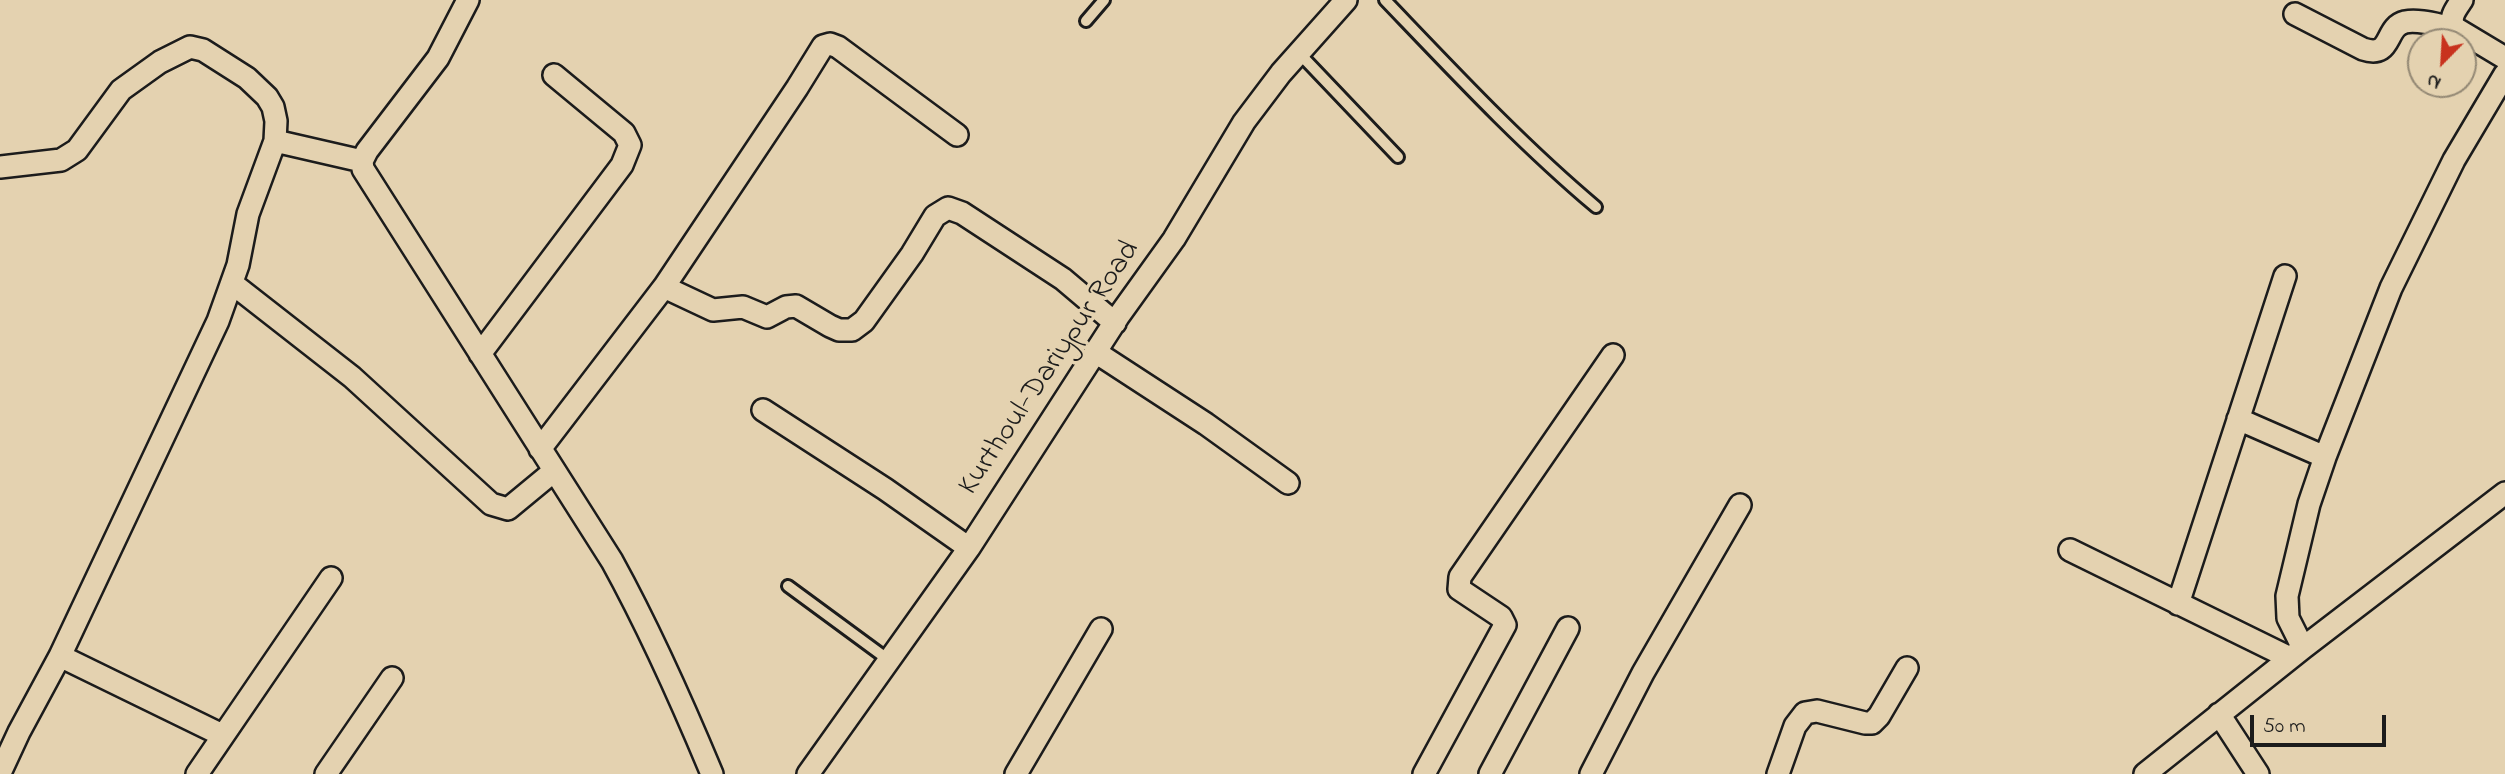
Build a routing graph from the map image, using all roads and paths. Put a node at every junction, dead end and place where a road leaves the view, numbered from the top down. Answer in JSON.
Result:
{"nodes":[{"id":1,"x":468,"y":0,"type":"edge"},
{"id":2,"x":1104,"y":0,"type":"edge"},
{"id":3,"x":1346,"y":0,"type":"edge"},
{"id":4,"x":1385,"y":0,"type":"edge"},
{"id":5,"x":2462,"y":0,"type":"edge"},
{"id":6,"x":2295,"y":13,"type":"dead end"},
{"id":7,"x":1086,"y":21,"type":"dead end"},
{"id":8,"x":2455,"y":28,"type":"joint"},
{"id":9,"x":2477,"y":41,"type":"edge"},
{"id":10,"x":1299,"y":53,"type":"junction"},
{"id":11,"x":2505,"y":58,"type":"edge"},
{"id":12,"x":2505,"y":74,"type":"edge"},
{"id":13,"x":554,"y":75,"type":"dead end"},
{"id":14,"x":957,"y":135,"type":"dead end"},
{"id":15,"x":275,"y":141,"type":"junction"},
{"id":16,"x":1398,"y":157,"type":"dead end"},
{"id":17,"x":362,"y":161,"type":"junction"},
{"id":18,"x":0,"y":167,"type":"edge"},
{"id":19,"x":1596,"y":207,"type":"dead end"},
{"id":20,"x":2286,"y":276,"type":"dead end"},
{"id":21,"x":233,"y":284,"type":"junction"},
{"id":22,"x":664,"y":287,"type":"junction"},
{"id":23,"x":1115,"y":323,"type":"junction"},
{"id":24,"x":1097,"y":353,"type":"junction"},
{"id":25,"x":480,"y":354,"type":"junction"},
{"id":26,"x":1614,"y":355,"type":"dead end"},
{"id":27,"x":762,"y":410,"type":"dead end"},
{"id":28,"x":2238,"y":419,"type":"junction"},
{"id":29,"x":540,"y":449,"type":"junction"},
{"id":30,"x":2325,"y":457,"type":"junction"},
{"id":31,"x":554,"y":471,"type":"junction"},
{"id":32,"x":1288,"y":483,"type":"dead end"},
{"id":33,"x":2501,"y":503,"type":"edge"},
{"id":34,"x":1740,"y":505,"type":"dead end"},
{"id":35,"x":969,"y":548,"type":"junction"},
{"id":36,"x":2070,"y":550,"type":"dead end"},
{"id":37,"x":331,"y":578,"type":"dead end"},
{"id":38,"x":788,"y":586,"type":"dead end"},
{"id":39,"x":2178,"y":604,"type":"junction"},
{"id":40,"x":1568,"y":628,"type":"dead end"},
{"id":41,"x":1101,"y":629,"type":"dead end"},
{"id":42,"x":2296,"y":653,"type":"junction"},
{"id":43,"x":60,"y":656,"type":"junction"},
{"id":44,"x":890,"y":661,"type":"junction"},
{"id":45,"x":1907,"y":668,"type":"dead end"},
{"id":46,"x":393,"y":678,"type":"dead end"},
{"id":47,"x":2219,"y":714,"type":"junction"},
{"id":48,"x":222,"y":735,"type":"junction"},
{"id":49,"x":2253,"y":771,"type":"edge"},
{"id":50,"x":0,"y":773,"type":"edge"},
{"id":51,"x":197,"y":774,"type":"edge"},
{"id":52,"x":326,"y":774,"type":"edge"},
{"id":53,"x":712,"y":774,"type":"edge"},
{"id":54,"x":808,"y":774,"type":"edge"},
{"id":55,"x":1016,"y":774,"type":"edge"},
{"id":56,"x":1424,"y":774,"type":"edge"},
{"id":57,"x":1490,"y":774,"type":"edge"},
{"id":58,"x":1591,"y":774,"type":"edge"},
{"id":59,"x":1778,"y":774,"type":"edge"},
{"id":60,"x":2145,"y":774,"type":"edge"}],
"edges":[{"from":1,"to":17,"type":"street"},
{"from":2,"to":7,"type":"lane"},
{"from":3,"to":10,"type":"street","name":"Kurthoul-Dariypur Road"},
{"from":4,"to":19,"type":"lane"},
{"from":5,"to":8,"type":"street"},
{"from":6,"to":8,"type":"street"},
{"from":9,"to":11,"type":"street"},
{"from":10,"to":16,"type":"lane"},
{"from":10,"to":23,"type":"street","name":"Kurthoul-Dariypur Road"},
{"from":12,"to":30,"type":"street"},
{"from":13,"to":25,"type":"street"},
{"from":14,"to":22,"type":"street"},
{"from":15,"to":17,"type":"street"},
{"from":15,"to":18,"type":"street"},
{"from":15,"to":21,"type":"street"},
{"from":17,"to":25,"type":"street"},
{"from":20,"to":28,"type":"street"},
{"from":21,"to":31,"type":"street"},
{"from":21,"to":43,"type":"street"},
{"from":22,"to":23,"type":"street"},
{"from":22,"to":29,"type":"street"},
{"from":23,"to":24,"type":"street","name":"Kurthoul-Dariypur Road"},
{"from":24,"to":32,"type":"street"},
{"from":24,"to":35,"type":"street","name":"Kurthoul-Dariypur Road"},
{"from":25,"to":29,"type":"street"},
{"from":26,"to":56,"type":"street"},
{"from":27,"to":35,"type":"street"},
{"from":28,"to":30,"type":"street"},
{"from":28,"to":39,"type":"street"},
{"from":29,"to":31,"type":"street"},
{"from":30,"to":42,"type":"street"},
{"from":31,"to":53,"type":"street"},
{"from":33,"to":42,"type":"street"},
{"from":34,"to":58,"type":"street"},
{"from":35,"to":44,"type":"street","name":"Kurthoul-Dariypur Road"},
{"from":36,"to":39,"type":"street"},
{"from":37,"to":48,"type":"street"},
{"from":38,"to":44,"type":"lane"},
{"from":39,"to":42,"type":"street"},
{"from":40,"to":57,"type":"street"},
{"from":41,"to":55,"type":"street"},
{"from":42,"to":47,"type":"street"},
{"from":43,"to":48,"type":"street"},
{"from":43,"to":50,"type":"street"},
{"from":44,"to":54,"type":"street","name":"Kurthoul-Dariypur Road"},
{"from":45,"to":59,"type":"street"},
{"from":46,"to":52,"type":"street"},
{"from":47,"to":49,"type":"street"},
{"from":47,"to":60,"type":"street"},
{"from":48,"to":51,"type":"street"}]}
